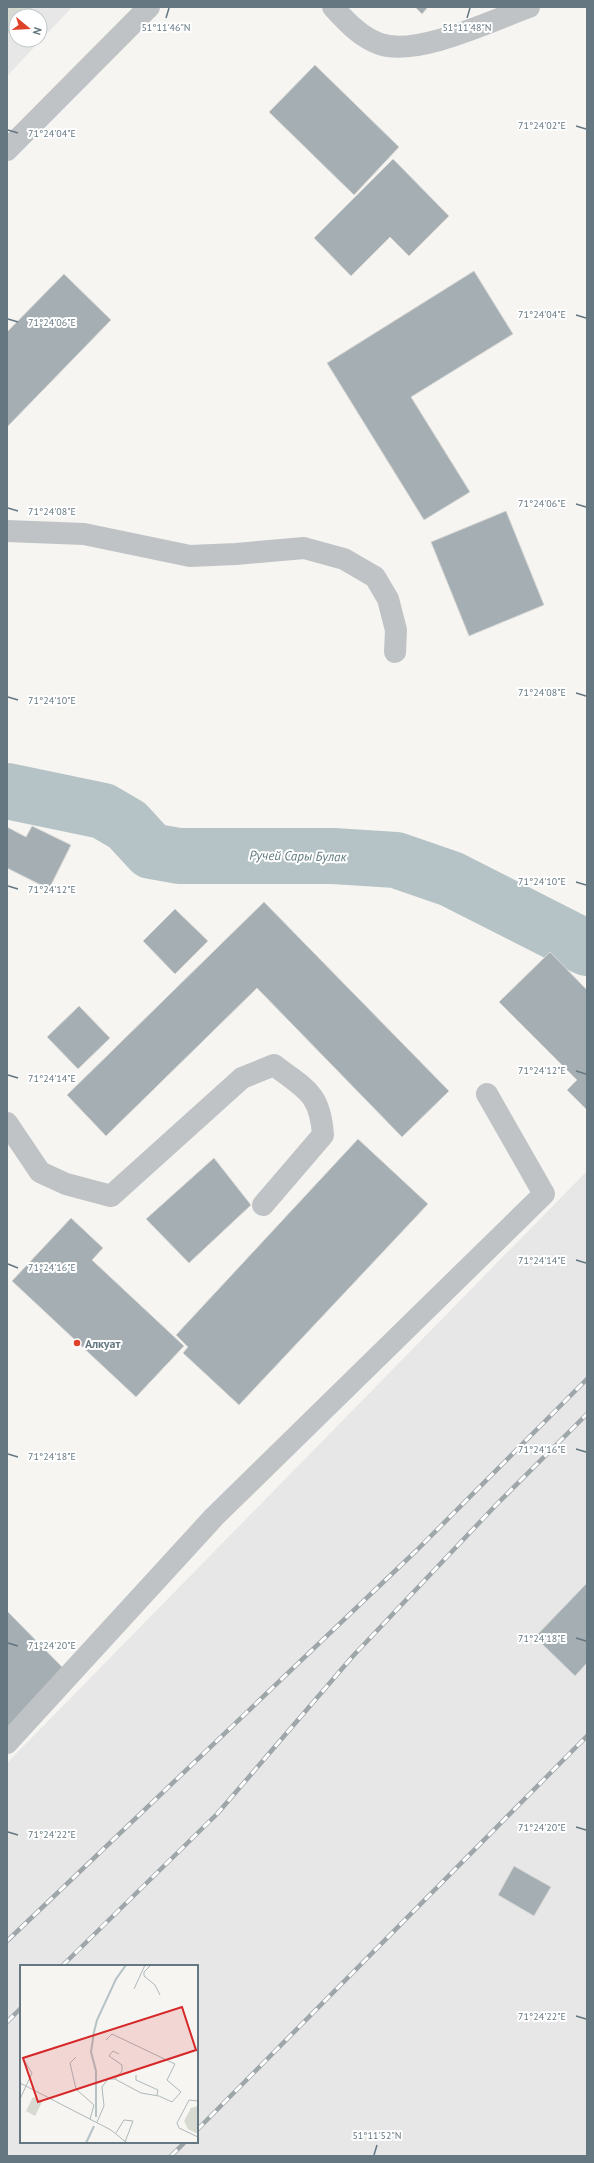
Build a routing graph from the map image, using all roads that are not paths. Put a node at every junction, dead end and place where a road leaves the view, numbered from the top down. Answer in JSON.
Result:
{"nodes":[{"id":1,"x":149,"y":7,"type":"edge"},
{"id":2,"x":333,"y":7,"type":"edge"},
{"id":3,"x":529,"y":7,"type":"edge"},
{"id":4,"x":7,"y":150,"type":"edge"},
{"id":5,"x":7,"y":531,"type":"edge"},
{"id":6,"x":395,"y":652,"type":"dead end"},
{"id":7,"x":487,"y":1094,"type":"dead end"},
{"id":8,"x":7,"y":1123,"type":"edge"},
{"id":9,"x":263,"y":1205,"type":"dead end"},
{"id":10,"x":7,"y":1743,"type":"edge"}],
"edges":[{"from":1,"to":4,"type":"street"},
{"from":2,"to":3,"type":"street"},
{"from":5,"to":6,"type":"street"},
{"from":7,"to":10,"type":"street"},
{"from":8,"to":9,"type":"street"}]}
